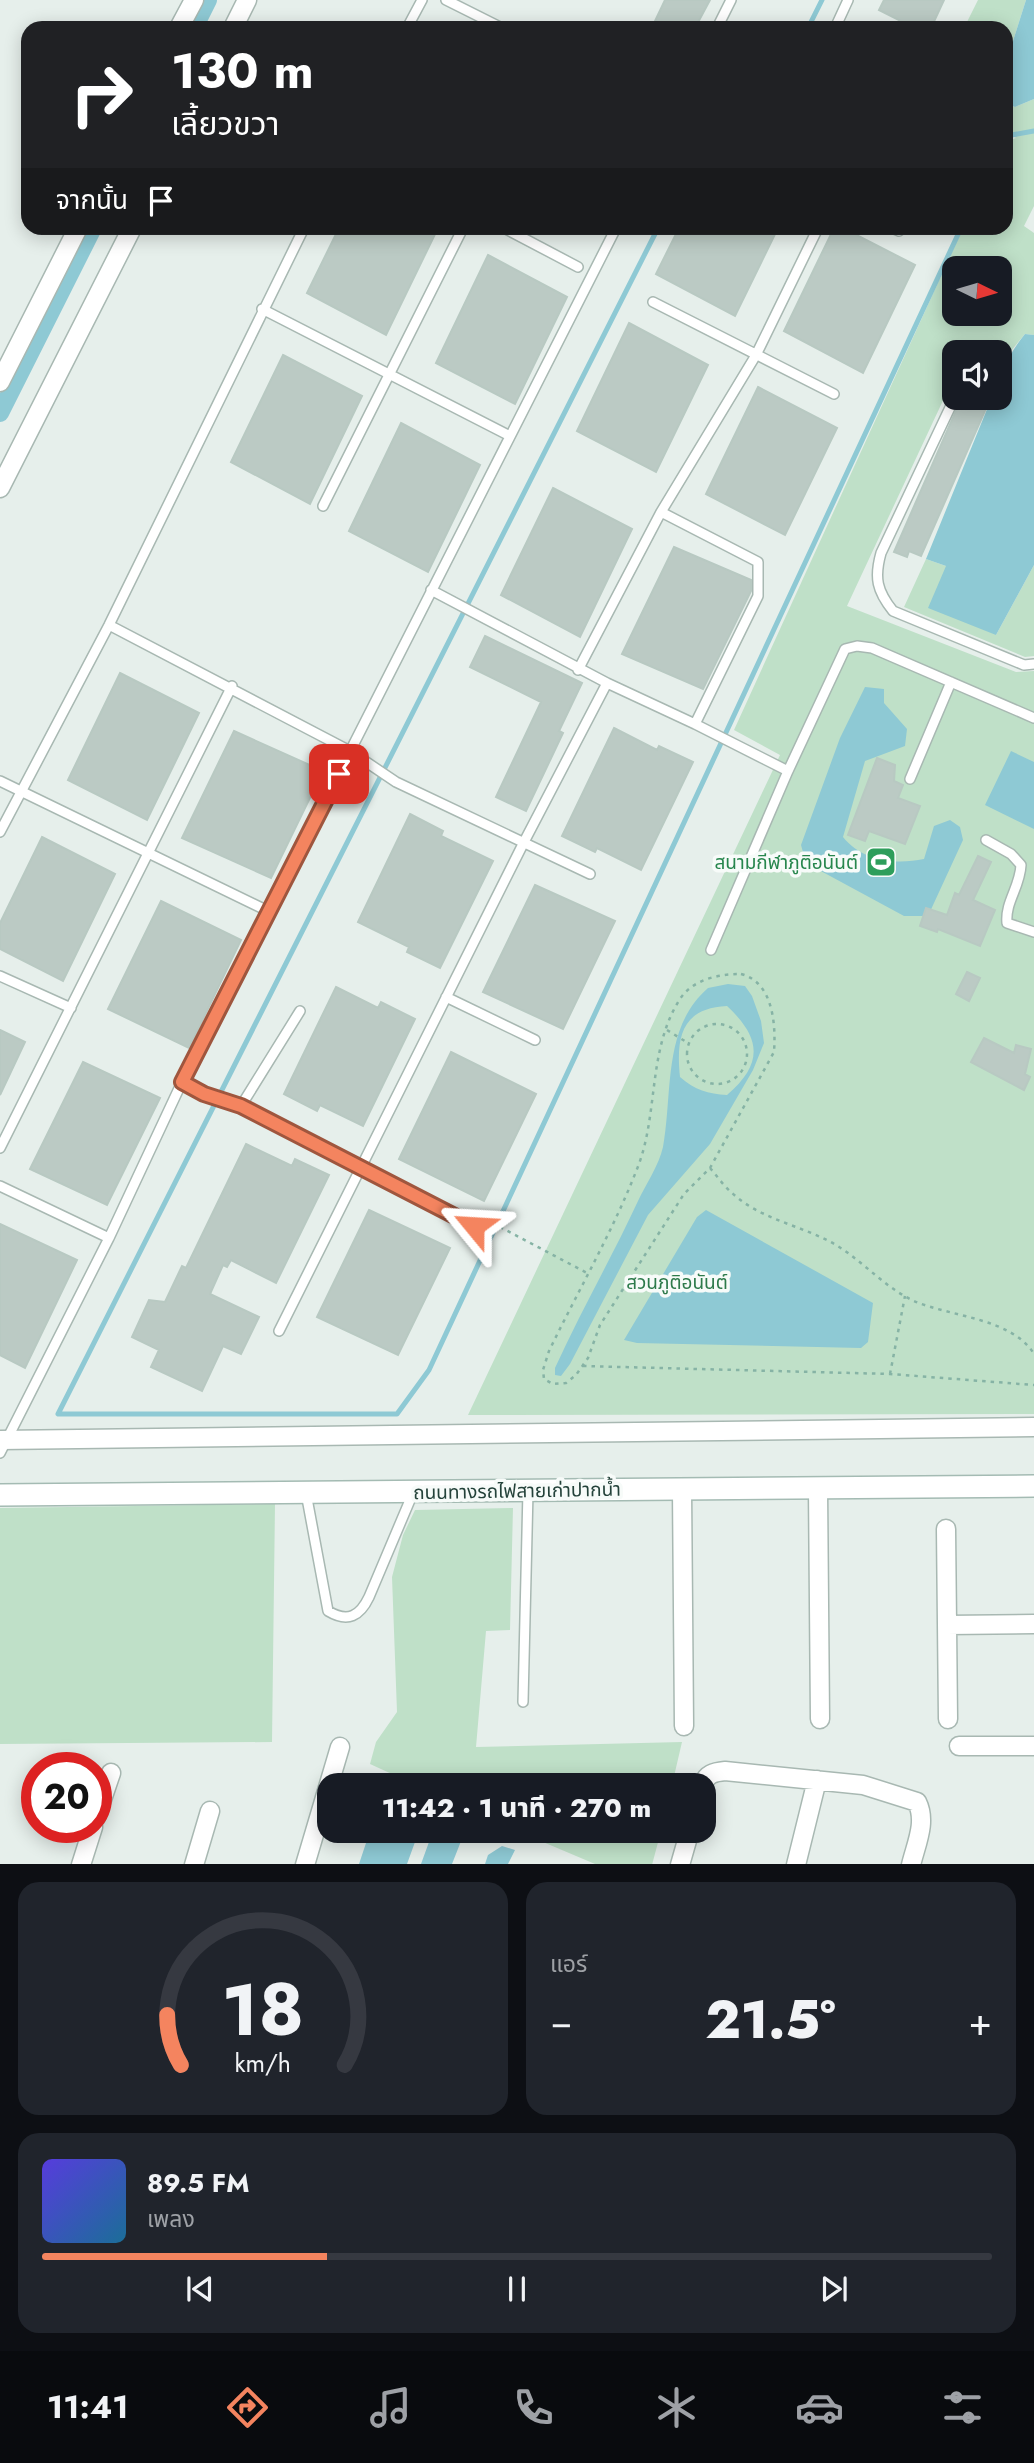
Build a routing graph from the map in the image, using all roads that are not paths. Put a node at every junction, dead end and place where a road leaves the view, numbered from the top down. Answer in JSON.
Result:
{"nodes":[{"id":1,"x":194,"y":0,"type":"edge"},
{"id":2,"x":247,"y":0,"type":"edge"},
{"id":3,"x":422,"y":0,"type":"edge"},
{"id":4,"x":446,"y":0,"type":"edge"},
{"id":5,"x":731,"y":0,"type":"edge"},
{"id":6,"x":848,"y":0,"type":"edge"},
{"id":7,"x":183,"y":21,"type":"edge"},
{"id":8,"x":236,"y":21,"type":"edge"},
{"id":9,"x":411,"y":21,"type":"edge"},
{"id":10,"x":488,"y":21,"type":"edge"},
{"id":11,"x":720,"y":21,"type":"edge"},
{"id":12,"x":838,"y":21,"type":"edge"},
{"id":13,"x":74,"y":235,"type":"edge"},
{"id":14,"x":128,"y":235,"type":"edge"},
{"id":15,"x":300,"y":235,"type":"edge"},
{"id":16,"x":459,"y":235,"type":"edge"},
{"id":17,"x":517,"y":235,"type":"edge"},
{"id":18,"x":612,"y":235,"type":"edge"},
{"id":19,"x":815,"y":235,"type":"edge"},
{"id":20,"x":578,"y":267,"type":"dead end"},
{"id":21,"x":653,"y":302,"type":"dead end"},
{"id":22,"x":262,"y":309,"type":"junction"},
{"id":23,"x":756,"y":355,"type":"junction"},
{"id":24,"x":388,"y":376,"type":"junction"},
{"id":25,"x":0,"y":382,"type":"edge"},
{"id":26,"x":834,"y":394,"type":"dead end"},
{"id":27,"x":949,"y":410,"type":"edge"},
{"id":28,"x":510,"y":436,"type":"junction"},
{"id":29,"x":0,"y":488,"type":"edge"},
{"id":30,"x":323,"y":506,"type":"dead end"},
{"id":31,"x":661,"y":512,"type":"junction"},
{"id":32,"x":431,"y":590,"type":"junction"},
{"id":33,"x":109,"y":625,"type":"junction"},
{"id":34,"x":1034,"y":664,"type":"edge"},
{"id":35,"x":578,"y":670,"type":"junction"},
{"id":36,"x":951,"y":682,"type":"junction"},
{"id":37,"x":607,"y":683,"type":"junction"},
{"id":38,"x":232,"y":686,"type":"junction"},
{"id":39,"x":1034,"y":718,"type":"edge"},
{"id":40,"x":695,"y":724,"type":"junction"},
{"id":41,"x":351,"y":751,"type":"junction"},
{"id":42,"x":788,"y":771,"type":"junction"},
{"id":43,"x":910,"y":779,"type":"dead end"},
{"id":44,"x":0,"y":781,"type":"edge"},
{"id":45,"x":22,"y":791,"type":"junction"},
{"id":46,"x":0,"y":832,"type":"edge"},
{"id":47,"x":986,"y":840,"type":"dead end"},
{"id":48,"x":524,"y":842,"type":"junction"},
{"id":49,"x":147,"y":854,"type":"junction"},
{"id":50,"x":590,"y":874,"type":"dead end"},
{"id":51,"x":270,"y":912,"type":"junction"},
{"id":52,"x":1034,"y":932,"type":"edge"},
{"id":53,"x":711,"y":950,"type":"dead end"},
{"id":54,"x":0,"y":976,"type":"edge"},
{"id":55,"x":446,"y":997,"type":"junction"},
{"id":56,"x":71,"y":1007,"type":"junction"},
{"id":57,"x":300,"y":1011,"type":"dead end"},
{"id":58,"x":535,"y":1040,"type":"dead end"},
{"id":59,"x":182,"y":1082,"type":"junction"},
{"id":60,"x":241,"y":1106,"type":"junction"},
{"id":61,"x":0,"y":1148,"type":"edge"},
{"id":62,"x":360,"y":1168,"type":"junction"},
{"id":63,"x":0,"y":1186,"type":"edge"},
{"id":64,"x":474,"y":1226,"type":"dead end"},
{"id":65,"x":108,"y":1238,"type":"junction"},
{"id":66,"x":279,"y":1331,"type":"dead end"},
{"id":67,"x":1034,"y":1427,"type":"edge"},
{"id":68,"x":2,"y":1444,"type":"edge"},
{"id":69,"x":1034,"y":1486,"type":"edge"},
{"id":70,"x":818,"y":1488,"type":"junction"},
{"id":71,"x":682,"y":1489,"type":"junction"},
{"id":72,"x":528,"y":1490,"type":"junction"},
{"id":73,"x":306,"y":1492,"type":"junction"},
{"id":74,"x":413,"y":1492,"type":"junction"},
{"id":75,"x":0,"y":1495,"type":"edge"},
{"id":76,"x":946,"y":1529,"type":"dead end"},
{"id":77,"x":1034,"y":1624,"type":"edge"},
{"id":78,"x":947,"y":1625,"type":"junction"},
{"id":79,"x":523,"y":1702,"type":"dead end"},
{"id":80,"x":820,"y":1719,"type":"dead end"},
{"id":81,"x":948,"y":1719,"type":"dead end"},
{"id":82,"x":684,"y":1726,"type":"dead end"},
{"id":83,"x":959,"y":1746,"type":"dead end"},
{"id":84,"x":1034,"y":1746,"type":"edge"},
{"id":85,"x":340,"y":1747,"type":"dead end"},
{"id":86,"x":712,"y":1773,"type":"edge"},
{"id":87,"x":817,"y":1780,"type":"junction"},
{"id":88,"x":209,"y":1811,"type":"dead end"},
{"id":89,"x":88,"y":1843,"type":"edge"},
{"id":90,"x":686,"y":1843,"type":"edge"},
{"id":91,"x":81,"y":1864,"type":"edge"},
{"id":92,"x":194,"y":1864,"type":"edge"},
{"id":93,"x":305,"y":1864,"type":"edge"},
{"id":94,"x":680,"y":1864,"type":"edge"},
{"id":95,"x":796,"y":1864,"type":"edge"},
{"id":96,"x":911,"y":1864,"type":"edge"}],
"edges":[{"from":1,"to":7,"type":"street"},
{"from":2,"to":8,"type":"street"},
{"from":3,"to":9,"type":"lane"},
{"from":4,"to":10,"type":"lane"},
{"from":5,"to":11,"type":"lane"},
{"from":6,"to":12,"type":"lane"},
{"from":13,"to":25,"type":"street"},
{"from":14,"to":29,"type":"street"},
{"from":15,"to":22,"type":"lane"},
{"from":16,"to":24,"type":"lane"},
{"from":17,"to":20,"type":"lane"},
{"from":18,"to":28,"type":"lane"},
{"from":19,"to":23,"type":"lane"},
{"from":21,"to":23,"type":"lane"},
{"from":22,"to":24,"type":"lane"},
{"from":22,"to":33,"type":"lane"},
{"from":23,"to":26,"type":"lane"},
{"from":23,"to":31,"type":"lane"},
{"from":24,"to":28,"type":"lane"},
{"from":24,"to":30,"type":"lane"},
{"from":27,"to":34,"type":"lane"},
{"from":28,"to":32,"type":"lane"},
{"from":31,"to":35,"type":"lane"},
{"from":31,"to":40,"type":"lane"},
{"from":32,"to":35,"type":"lane"},
{"from":32,"to":41,"type":"lane"},
{"from":33,"to":38,"type":"lane"},
{"from":33,"to":45,"type":"lane"},
{"from":35,"to":37,"type":"lane"},
{"from":36,"to":39,"type":"lane"},
{"from":36,"to":42,"type":"lane"},
{"from":36,"to":43,"type":"lane"},
{"from":37,"to":40,"type":"lane"},
{"from":37,"to":48,"type":"lane"},
{"from":38,"to":41,"type":"lane"},
{"from":38,"to":49,"type":"lane"},
{"from":40,"to":42,"type":"lane"},
{"from":41,"to":48,"type":"lane"},
{"from":41,"to":51,"type":"lane"},
{"from":42,"to":53,"type":"lane"},
{"from":44,"to":45,"type":"lane"},
{"from":45,"to":46,"type":"lane"},
{"from":45,"to":49,"type":"lane"},
{"from":47,"to":52,"type":"lane"},
{"from":48,"to":50,"type":"lane"},
{"from":48,"to":55,"type":"lane"},
{"from":49,"to":51,"type":"lane"},
{"from":49,"to":56,"type":"lane"},
{"from":51,"to":59,"type":"lane"},
{"from":54,"to":56,"type":"lane"},
{"from":55,"to":58,"type":"lane"},
{"from":55,"to":62,"type":"lane"},
{"from":56,"to":61,"type":"lane"},
{"from":57,"to":60,"type":"lane"},
{"from":59,"to":60,"type":"lane"},
{"from":59,"to":65,"type":"lane"},
{"from":60,"to":62,"type":"lane"},
{"from":62,"to":64,"type":"lane"},
{"from":62,"to":66,"type":"lane"},
{"from":63,"to":65,"type":"lane"},
{"from":65,"to":68,"type":"lane"},
{"from":67,"to":68,"type":"street"},
{"from":69,"to":70,"type":"main road","name":"ถนนทางรถไฟสายเก่าปากน้ำ"},
{"from":70,"to":71,"type":"main road","name":"ถนนทางรถไฟสายเก่าปากน้ำ"},
{"from":70,"to":80,"type":"street"},
{"from":71,"to":72,"type":"main road","name":"ถนนทางรถไฟสายเก่าปากน้ำ"},
{"from":71,"to":82,"type":"street"},
{"from":72,"to":74,"type":"main road","name":"ถนนทางรถไฟสายเก่าปากน้ำ"},
{"from":72,"to":79,"type":"lane"},
{"from":73,"to":74,"type":"main road","name":"ถนนทางรถไฟสายเก่าปากน้ำ"},
{"from":73,"to":74,"type":"lane"},
{"from":73,"to":75,"type":"main road","name":"ถนนทางรถไฟสายเก่าปากน้ำ"},
{"from":76,"to":78,"type":"street"},
{"from":77,"to":78,"type":"street"},
{"from":78,"to":81,"type":"street"},
{"from":83,"to":84,"type":"street"},
{"from":85,"to":93,"type":"street"},
{"from":86,"to":87,"type":"street"},
{"from":87,"to":95,"type":"street"},
{"from":87,"to":96,"type":"street"},
{"from":88,"to":92,"type":"street"},
{"from":89,"to":91,"type":"street"},
{"from":90,"to":94,"type":"street"}]}
